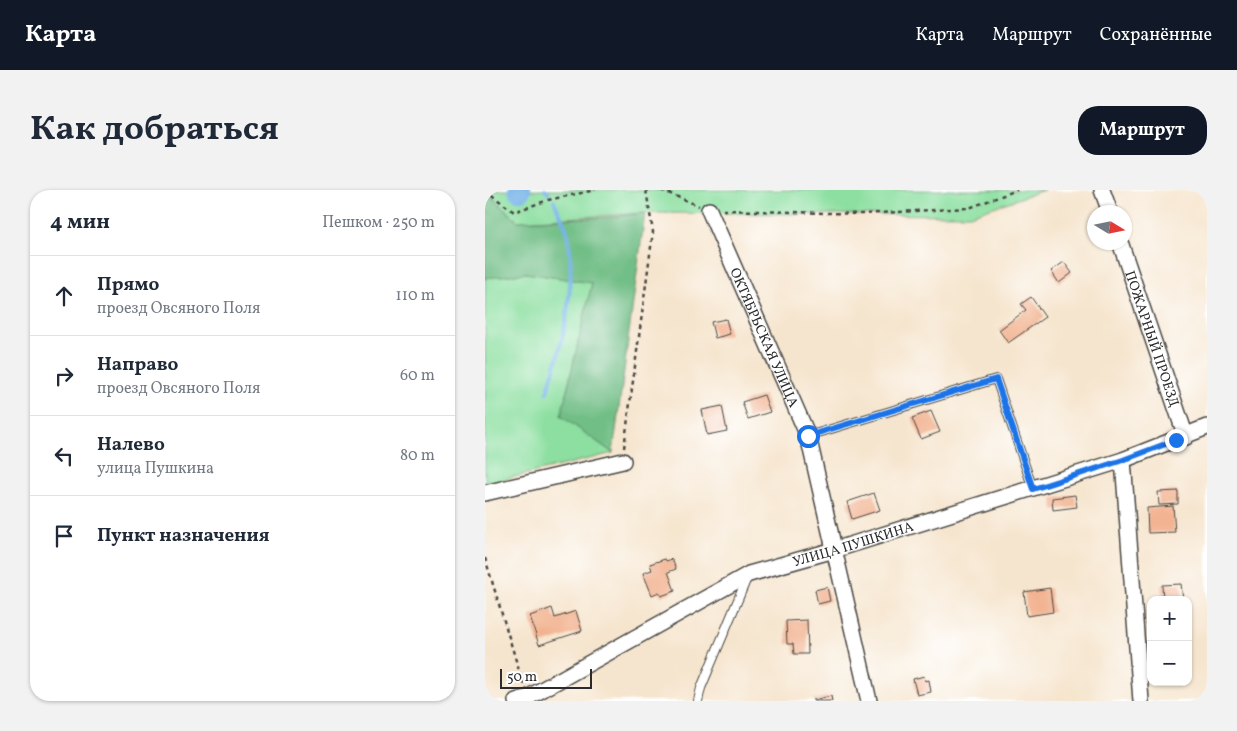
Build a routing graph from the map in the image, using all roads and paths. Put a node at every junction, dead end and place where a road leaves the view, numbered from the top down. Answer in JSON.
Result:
{"nodes":[{"id":1,"x":485,"y":190,"type":"edge"},
{"id":2,"x":595,"y":190,"type":"edge"},
{"id":3,"x":645,"y":190,"type":"edge"},
{"id":4,"x":661,"y":190,"type":"edge"},
{"id":5,"x":1017,"y":190,"type":"edge"},
{"id":6,"x":1102,"y":190,"type":"edge"},
{"id":7,"x":573,"y":191,"type":"edge"},
{"id":8,"x":1107,"y":205,"type":"edge"},
{"id":9,"x":709,"y":210,"type":"junction"},
{"id":10,"x":1123,"y":250,"type":"edge"},
{"id":11,"x":1207,"y":427,"type":"edge"},
{"id":12,"x":808,"y":436,"type":"junction"},
{"id":13,"x":1186,"y":437,"type":"junction"},
{"id":14,"x":1123,"y":460,"type":"junction"},
{"id":15,"x":623,"y":461,"type":"joint"},
{"id":16,"x":1033,"y":489,"type":"junction"},
{"id":17,"x":485,"y":494,"type":"edge"},
{"id":18,"x":834,"y":550,"type":"junction"},
{"id":19,"x":485,"y":558,"type":"edge"},
{"id":20,"x":749,"y":574,"type":"junction"},
{"id":21,"x":521,"y":699,"type":"edge"},
{"id":22,"x":698,"y":701,"type":"edge"},
{"id":23,"x":869,"y":701,"type":"edge"},
{"id":24,"x":1141,"y":701,"type":"edge"}],
"edges":[{"from":1,"to":7,"type":"path"},
{"from":2,"to":7,"type":"path"},
{"from":3,"to":15,"type":"path"},
{"from":4,"to":9,"type":"path"},
{"from":5,"to":9,"type":"path"},
{"from":6,"to":8,"type":"street"},
{"from":9,"to":12,"type":"street","name":"ОКТЯБРЬСКАЯ УЛИЦА"},
{"from":10,"to":13,"type":"street","name":"ПОЖАРНЫЙ ПРОЕЗД"},
{"from":11,"to":13,"type":"street","name":"УЛИЦА ПУШКИНА"},
{"from":12,"to":16,"type":"lane"},
{"from":12,"to":18,"type":"street","name":"ОКТЯБРЬСКАЯ УЛИЦА"},
{"from":13,"to":14,"type":"street","name":"УЛИЦА ПУШКИНА"},
{"from":14,"to":16,"type":"street","name":"УЛИЦА ПУШКИНА"},
{"from":14,"to":24,"type":"street"},
{"from":15,"to":17,"type":"street"},
{"from":16,"to":18,"type":"street","name":"УЛИЦА ПУШКИНА"},
{"from":18,"to":20,"type":"street","name":"УЛИЦА ПУШКИНА"},
{"from":18,"to":23,"type":"street","name":"ОКТЯБРЬСКАЯ УЛИЦА"},
{"from":19,"to":21,"type":"path"},
{"from":20,"to":21,"type":"street","name":"УЛИЦА ПУШКИНА"},
{"from":20,"to":22,"type":"lane"}]}
